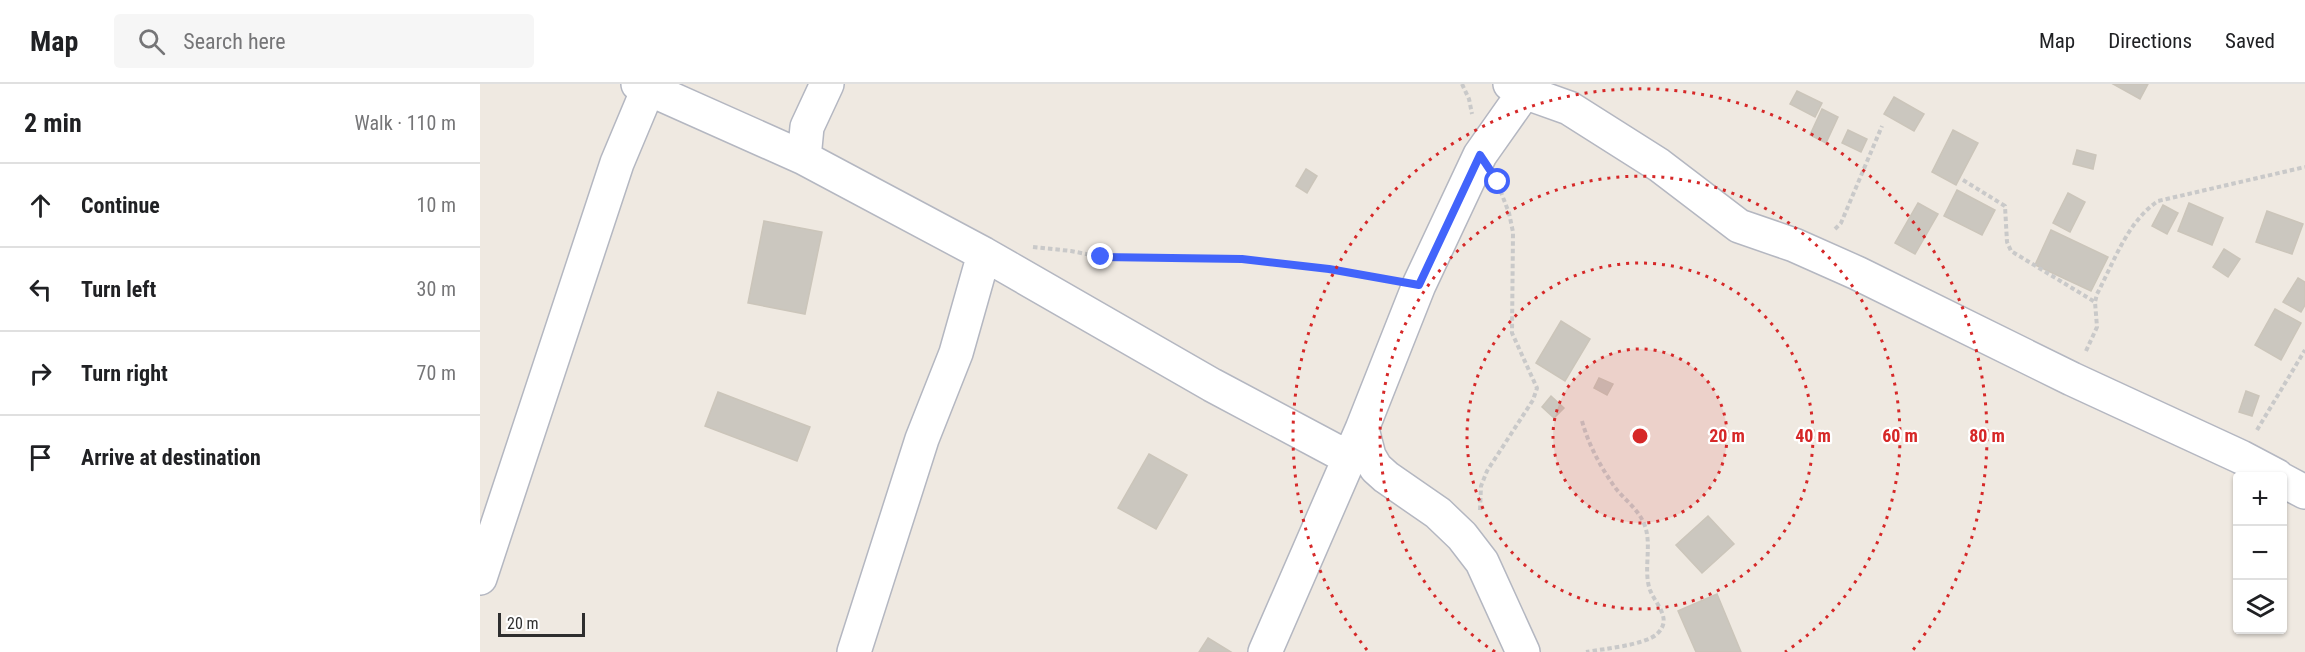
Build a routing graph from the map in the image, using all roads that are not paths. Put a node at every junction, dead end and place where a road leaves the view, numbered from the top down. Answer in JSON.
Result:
{"nodes":[{"id":1,"x":827,"y":84,"type":"edge"},
{"id":2,"x":643,"y":87,"type":"edge"},
{"id":3,"x":1521,"y":87,"type":"edge"},
{"id":4,"x":804,"y":158,"type":"junction"},
{"id":5,"x":984,"y":255,"type":"junction"},
{"id":6,"x":1362,"y":429,"type":"junction"},
{"id":7,"x":1348,"y":458,"type":"junction"},
{"id":8,"x":2268,"y":472,"type":"edge"},
{"id":9,"x":2287,"y":482,"type":"edge"},
{"id":10,"x":2305,"y":492,"type":"edge"},
{"id":11,"x":480,"y":578,"type":"edge"},
{"id":12,"x":854,"y":652,"type":"edge"},
{"id":13,"x":1265,"y":652,"type":"edge"},
{"id":14,"x":1523,"y":652,"type":"edge"}],
"edges":[{"from":1,"to":4,"type":"street"},
{"from":2,"to":4,"type":"street"},
{"from":2,"to":11,"type":"street"},
{"from":3,"to":6,"type":"street"},
{"from":3,"to":8,"type":"street"},
{"from":4,"to":5,"type":"street"},
{"from":5,"to":7,"type":"street"},
{"from":5,"to":12,"type":"street"},
{"from":6,"to":7,"type":"street"},
{"from":6,"to":14,"type":"street"},
{"from":7,"to":13,"type":"street"},
{"from":9,"to":10,"type":"street"}]}
